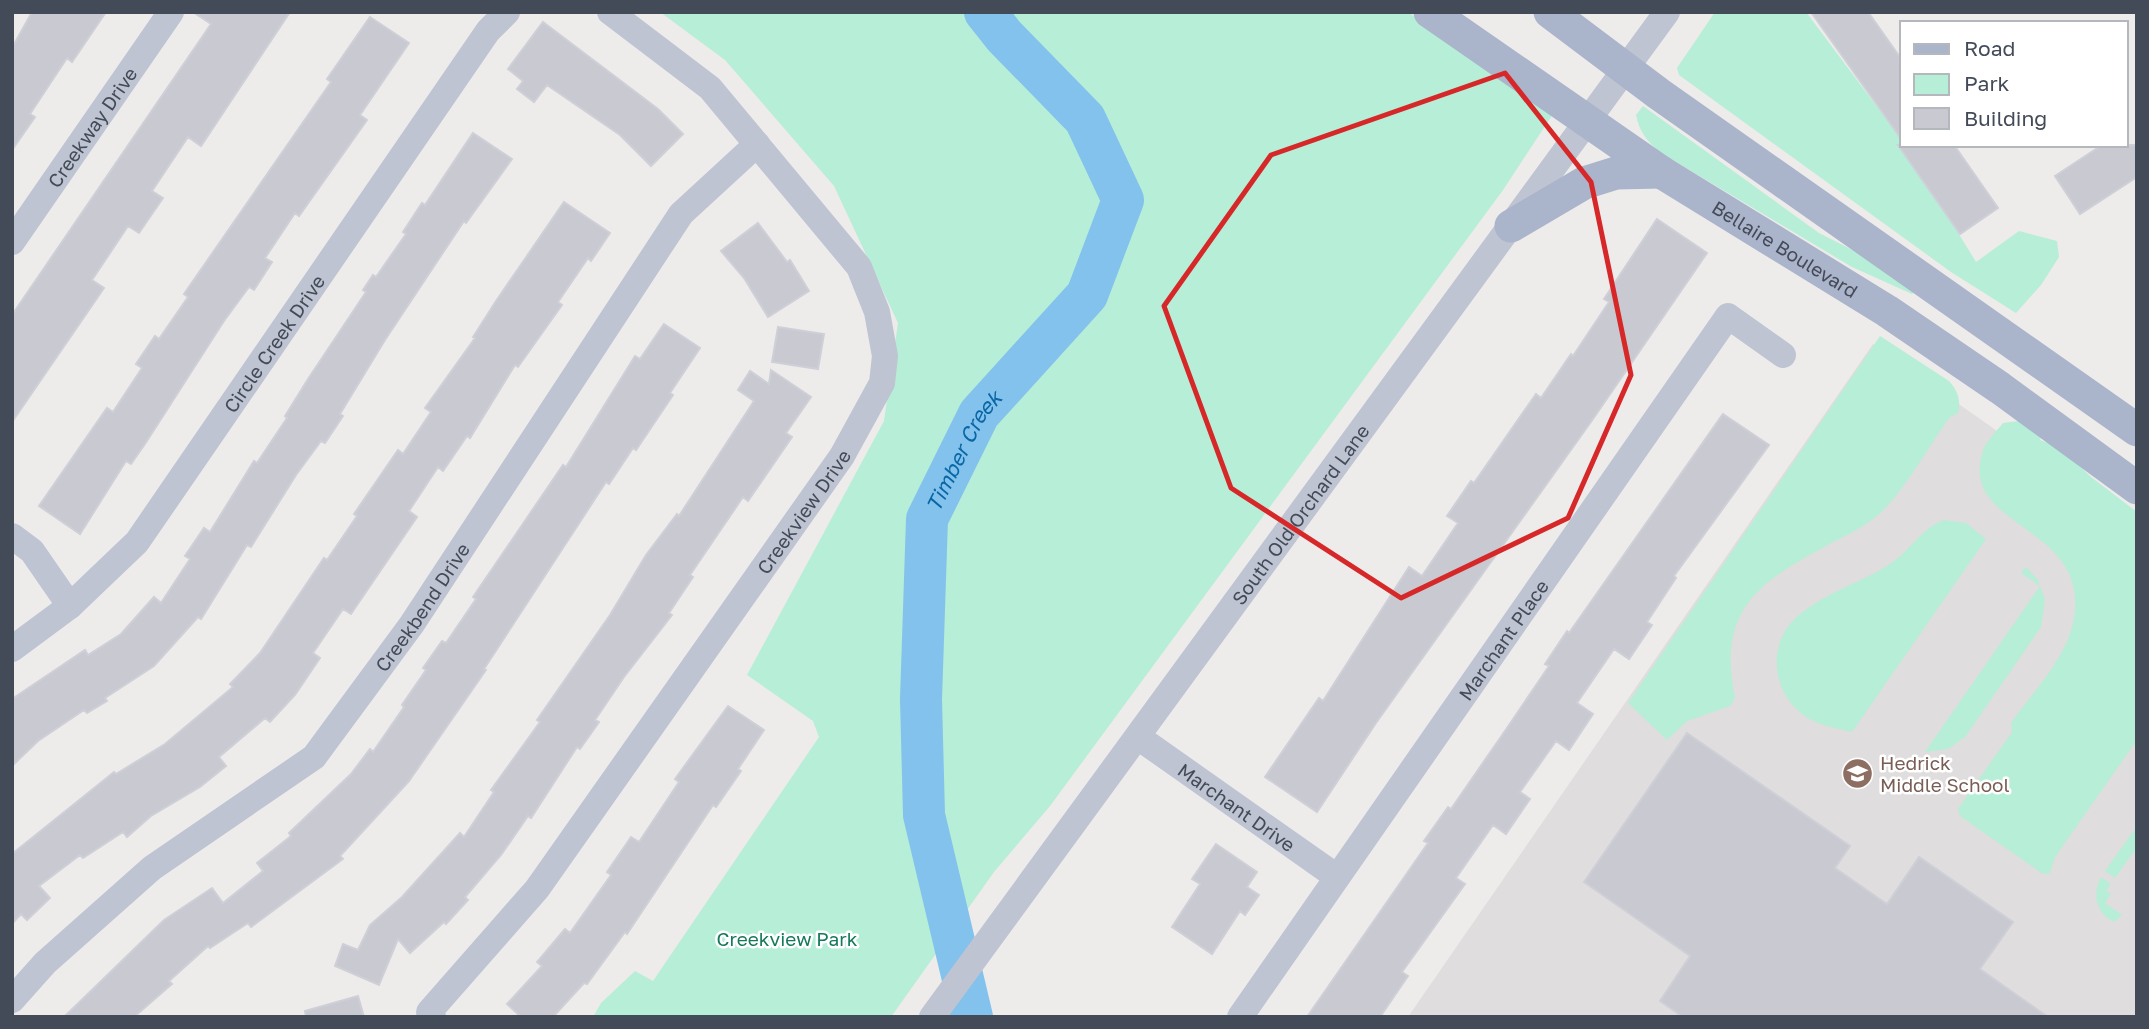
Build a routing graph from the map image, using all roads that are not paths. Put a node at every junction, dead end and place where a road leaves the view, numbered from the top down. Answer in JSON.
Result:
{"nodes":[{"id":1,"x":171,"y":12,"type":"edge"},
{"id":2,"x":507,"y":12,"type":"edge"},
{"id":3,"x":610,"y":12,"type":"edge"},
{"id":4,"x":1430,"y":12,"type":"edge"},
{"id":5,"x":1550,"y":12,"type":"edge"},
{"id":6,"x":1667,"y":12,"type":"edge"},
{"id":7,"x":1626,"y":68,"type":"junction"},
{"id":8,"x":1588,"y":120,"type":"junction"},
{"id":9,"x":757,"y":144,"type":"junction"},
{"id":10,"x":1661,"y":172,"type":"junction"},
{"id":11,"x":1511,"y":226,"type":"junction"},
{"id":12,"x":12,"y":242,"type":"edge"},
{"id":13,"x":2026,"y":352,"type":"junction"},
{"id":14,"x":1783,"y":355,"type":"dead end"},
{"id":15,"x":2000,"y":388,"type":"junction"},
{"id":16,"x":2137,"y":430,"type":"edge"},
{"id":17,"x":2137,"y":488,"type":"edge"},
{"id":18,"x":12,"y":536,"type":"edge"},
{"id":19,"x":70,"y":606,"type":"junction"},
{"id":20,"x":12,"y":649,"type":"edge"},
{"id":21,"x":1138,"y":737,"type":"junction"},
{"id":22,"x":1337,"y":877,"type":"junction"},
{"id":23,"x":12,"y":1000,"type":"edge"},
{"id":24,"x":433,"y":1017,"type":"edge"},
{"id":25,"x":932,"y":1017,"type":"edge"},
{"id":26,"x":1240,"y":1017,"type":"edge"}],
"edges":[{"from":1,"to":12,"type":"street","name":"Creekway Drive"},
{"from":2,"to":19,"type":"street","name":"Circle Creek Drive"},
{"from":3,"to":9,"type":"street","name":"Creekview Drive"},
{"from":4,"to":8,"type":"main road","name":"Bellaire Boulevard"},
{"from":5,"to":7,"type":"main road"},
{"from":6,"to":7,"type":"street","name":"South Old Orchard Lane"},
{"from":7,"to":8,"type":"street","name":"South Old Orchard Lane"},
{"from":7,"to":13,"type":"main road"},
{"from":8,"to":10,"type":"main road","name":"Bellaire Boulevard"},
{"from":8,"to":11,"type":"street","name":"South Old Orchard Lane"},
{"from":9,"to":23,"type":"street","name":"Creekbend Drive"},
{"from":9,"to":24,"type":"street","name":"Creekview Drive"},
{"from":10,"to":11,"type":"main road"},
{"from":10,"to":15,"type":"main road","name":"Bellaire Boulevard"},
{"from":11,"to":21,"type":"street","name":"South Old Orchard Lane"},
{"from":13,"to":15,"type":"main road"},
{"from":13,"to":16,"type":"main road"},
{"from":14,"to":22,"type":"street","name":"Marchant Place"},
{"from":15,"to":17,"type":"main road","name":"Bellaire Boulevard"},
{"from":18,"to":19,"type":"street"},
{"from":19,"to":20,"type":"street","name":"Circle Creek Drive"},
{"from":21,"to":22,"type":"street","name":"Marchant Drive"},
{"from":21,"to":25,"type":"street","name":"South Old Orchard Lane"},
{"from":22,"to":26,"type":"street","name":"Marchant Place"}]}
